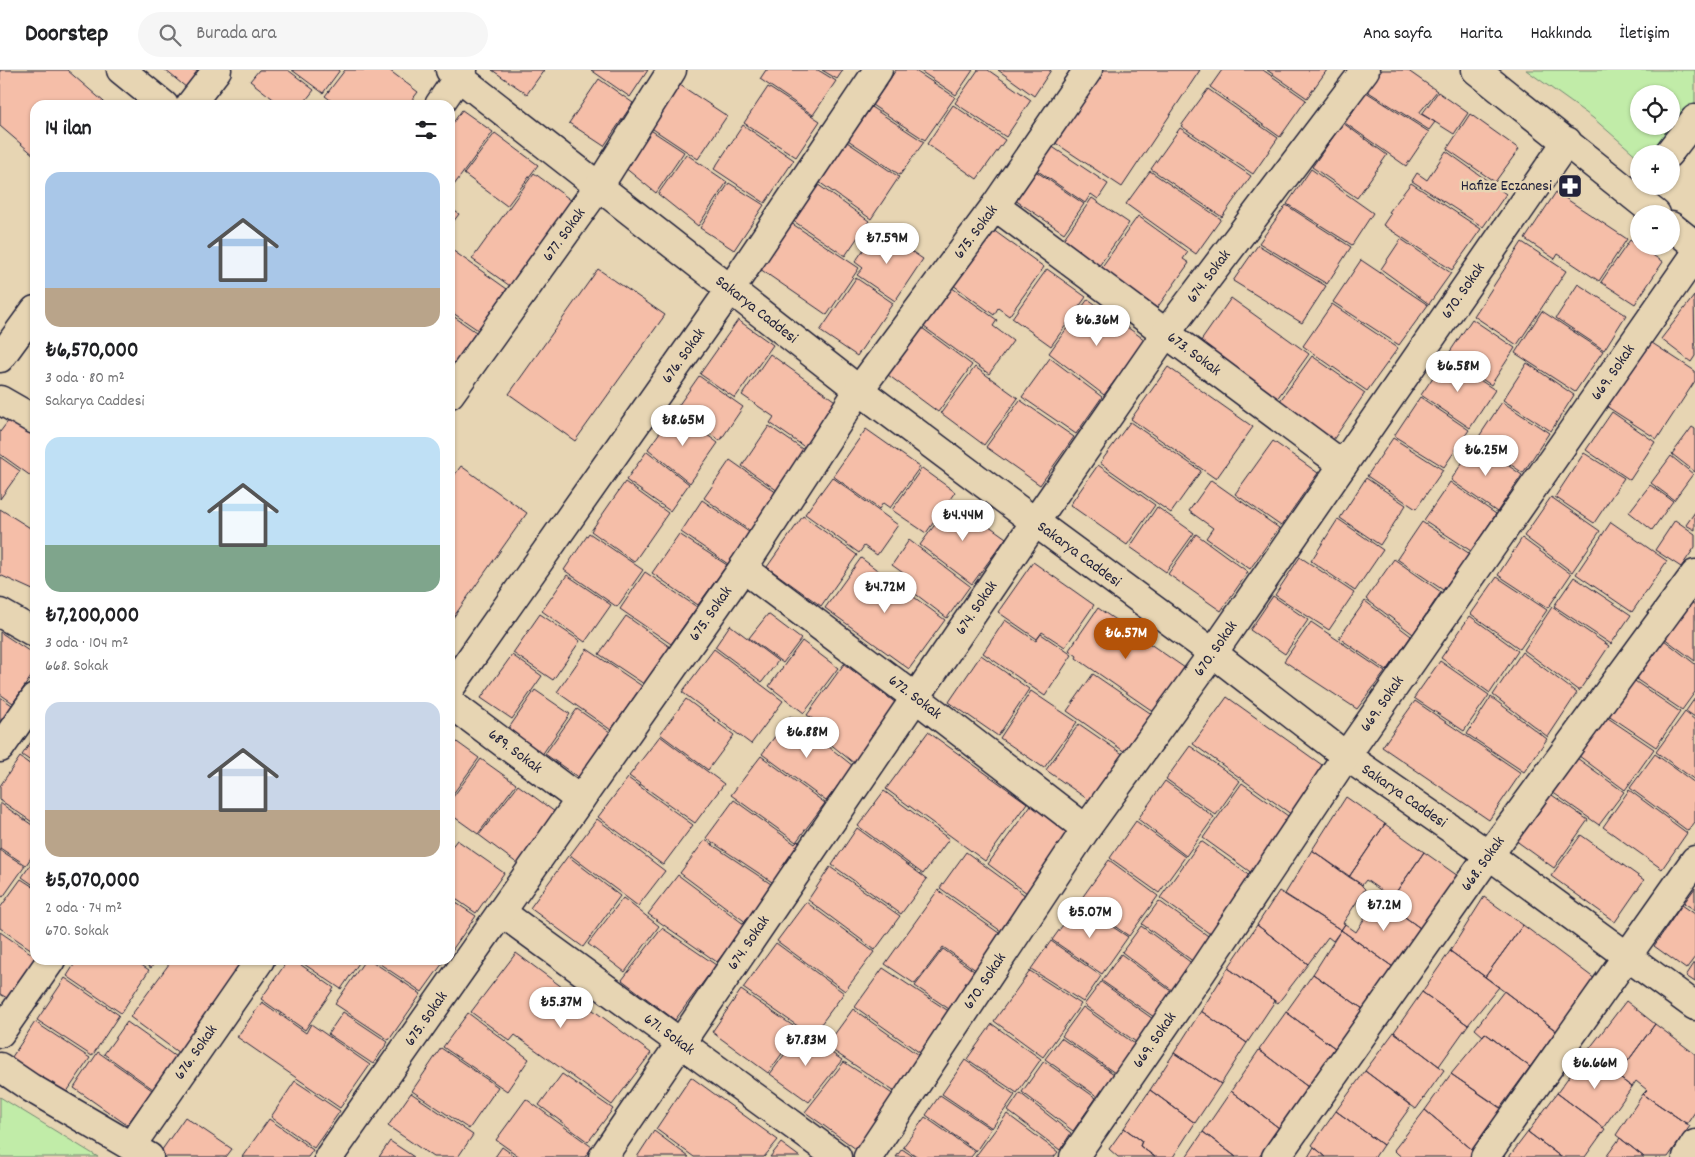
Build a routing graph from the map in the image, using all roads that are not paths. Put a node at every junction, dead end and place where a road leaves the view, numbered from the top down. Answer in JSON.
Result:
{"nodes":[{"id":1,"x":122,"y":70,"type":"edge"},
{"id":2,"x":217,"y":70,"type":"edge"},
{"id":3,"x":672,"y":70,"type":"edge"},
{"id":4,"x":878,"y":70,"type":"edge"},
{"id":5,"x":1088,"y":70,"type":"edge"},
{"id":6,"x":1365,"y":70,"type":"edge"},
{"id":7,"x":1476,"y":70,"type":"edge"},
{"id":8,"x":457,"y":72,"type":"edge"},
{"id":9,"x":158,"y":100,"type":"edge"},
{"id":10,"x":194,"y":100,"type":"edge"},
{"id":11,"x":441,"y":100,"type":"edge"},
{"id":12,"x":1695,"y":119,"type":"edge"},
{"id":13,"x":1567,"y":142,"type":"junction"},
{"id":14,"x":1675,"y":145,"type":"edge"},
{"id":15,"x":1630,"y":185,"type":"edge"},
{"id":16,"x":599,"y":186,"type":"junction"},
{"id":17,"x":1641,"y":195,"type":"edge"},
{"id":18,"x":1649,"y":205,"type":"edge"},
{"id":19,"x":995,"y":206,"type":"junction"},
{"id":20,"x":1680,"y":233,"type":"edge"},
{"id":21,"x":1695,"y":245,"type":"edge"},
{"id":22,"x":1695,"y":255,"type":"edge"},
{"id":23,"x":730,"y":290,"type":"junction"},
{"id":24,"x":30,"y":317,"type":"edge"},
{"id":25,"x":1166,"y":333,"type":"junction"},
{"id":26,"x":0,"y":358,"type":"edge"},
{"id":27,"x":455,"y":387,"type":"edge"},
{"id":28,"x":859,"y":390,"type":"junction"},
{"id":29,"x":0,"y":400,"type":"edge"},
{"id":30,"x":30,"y":417,"type":"edge"},
{"id":31,"x":1343,"y":465,"type":"junction"},
{"id":32,"x":1035,"y":522,"type":"junction"},
{"id":33,"x":743,"y":568,"type":"junction"},
{"id":34,"x":1695,"y":574,"type":"edge"},
{"id":35,"x":0,"y":613,"type":"edge"},
{"id":36,"x":30,"y":631,"type":"edge"},
{"id":37,"x":1212,"y":653,"type":"junction"},
{"id":38,"x":455,"y":681,"type":"edge"},
{"id":39,"x":916,"y":698,"type":"junction"},
{"id":40,"x":30,"y":705,"type":"edge"},
{"id":41,"x":455,"y":707,"type":"edge"},
{"id":42,"x":0,"y":748,"type":"edge"},
{"id":43,"x":1346,"y":756,"type":"junction"},
{"id":44,"x":580,"y":800,"type":"junction"},
{"id":45,"x":1086,"y":829,"type":"junction"},
{"id":46,"x":1489,"y":855,"type":"junction"},
{"id":47,"x":1695,"y":860,"type":"edge"},
{"id":48,"x":501,"y":912,"type":"junction"},
{"id":49,"x":1626,"y":956,"type":"junction"},
{"id":50,"x":48,"y":965,"type":"edge"},
{"id":51,"x":257,"y":965,"type":"edge"},
{"id":52,"x":1695,"y":1006,"type":"edge"},
{"id":53,"x":0,"y":1033,"type":"edge"},
{"id":54,"x":681,"y":1043,"type":"junction"},
{"id":55,"x":0,"y":1067,"type":"edge"},
{"id":56,"x":1695,"y":1144,"type":"edge"},
{"id":57,"x":140,"y":1152,"type":"edge"},
{"id":58,"x":329,"y":1157,"type":"edge"},
{"id":59,"x":603,"y":1157,"type":"edge"},
{"id":60,"x":837,"y":1157,"type":"edge"},
{"id":61,"x":868,"y":1157,"type":"edge"},
{"id":62,"x":1074,"y":1157,"type":"edge"},
{"id":63,"x":1276,"y":1157,"type":"edge"},
{"id":64,"x":1485,"y":1157,"type":"edge"},
{"id":65,"x":1687,"y":1157,"type":"edge"}],
"edges":[{"from":1,"to":9,"type":"street"},
{"from":2,"to":10,"type":"street"},
{"from":3,"to":16,"type":"street","name":"677. Sokak"},
{"from":4,"to":23,"type":"street","name":"676. Sokak"},
{"from":5,"to":19,"type":"street","name":"675. Sokak"},
{"from":6,"to":25,"type":"street","name":"674. Sokak"},
{"from":7,"to":13,"type":"street"},
{"from":8,"to":11,"type":"street"},
{"from":8,"to":16,"type":"street","name":"Sakarya Caddesi"},
{"from":12,"to":14,"type":"street"},
{"from":13,"to":15,"type":"street"},
{"from":13,"to":31,"type":"street","name":"670. Sokak"},
{"from":16,"to":23,"type":"street","name":"Sakarya Caddesi"},
{"from":16,"to":27,"type":"street","name":"677. Sokak"},
{"from":17,"to":18,"type":"street"},
{"from":19,"to":25,"type":"street","name":"673. Sokak"},
{"from":19,"to":28,"type":"street","name":"675. Sokak"},
{"from":20,"to":21,"type":"street"},
{"from":22,"to":43,"type":"street","name":"669. Sokak"},
{"from":23,"to":28,"type":"street","name":"Sakarya Caddesi"},
{"from":23,"to":38,"type":"street","name":"676. Sokak"},
{"from":24,"to":26,"type":"street"},
{"from":25,"to":31,"type":"street","name":"673. Sokak"},
{"from":25,"to":32,"type":"street","name":"674. Sokak"},
{"from":28,"to":32,"type":"street","name":"Sakarya Caddesi"},
{"from":28,"to":33,"type":"street","name":"675. Sokak"},
{"from":29,"to":30,"type":"street"},
{"from":31,"to":37,"type":"street","name":"670. Sokak"},
{"from":32,"to":37,"type":"street","name":"Sakarya Caddesi"},
{"from":32,"to":39,"type":"street","name":"674. Sokak"},
{"from":33,"to":39,"type":"street","name":"672. Sokak"},
{"from":33,"to":44,"type":"street","name":"675. Sokak"},
{"from":34,"to":46,"type":"street","name":"668. Sokak"},
{"from":35,"to":36,"type":"street"},
{"from":37,"to":43,"type":"street","name":"Sakarya Caddesi"},
{"from":37,"to":45,"type":"street","name":"670. Sokak"},
{"from":39,"to":45,"type":"street","name":"672. Sokak"},
{"from":39,"to":54,"type":"street","name":"674. Sokak"},
{"from":40,"to":42,"type":"street"},
{"from":41,"to":44,"type":"street","name":"689. Sokak"},
{"from":43,"to":46,"type":"street","name":"Sakarya Caddesi"},
{"from":43,"to":62,"type":"street","name":"669. Sokak"},
{"from":44,"to":48,"type":"street","name":"675. Sokak"},
{"from":45,"to":61,"type":"street","name":"670. Sokak"},
{"from":46,"to":49,"type":"street","name":"Sakarya Caddesi"},
{"from":46,"to":63,"type":"street","name":"668. Sokak"},
{"from":47,"to":49,"type":"street"},
{"from":48,"to":54,"type":"street","name":"671. Sokak"},
{"from":48,"to":58,"type":"street","name":"675. Sokak"},
{"from":49,"to":52,"type":"street","name":"Sakarya Caddesi"},
{"from":49,"to":64,"type":"street"},
{"from":50,"to":53,"type":"street"},
{"from":51,"to":57,"type":"street","name":"676. Sokak"},
{"from":54,"to":59,"type":"street","name":"674. Sokak"},
{"from":54,"to":60,"type":"street","name":"671. Sokak"},
{"from":55,"to":57,"type":"street"},
{"from":56,"to":65,"type":"street"}]}
